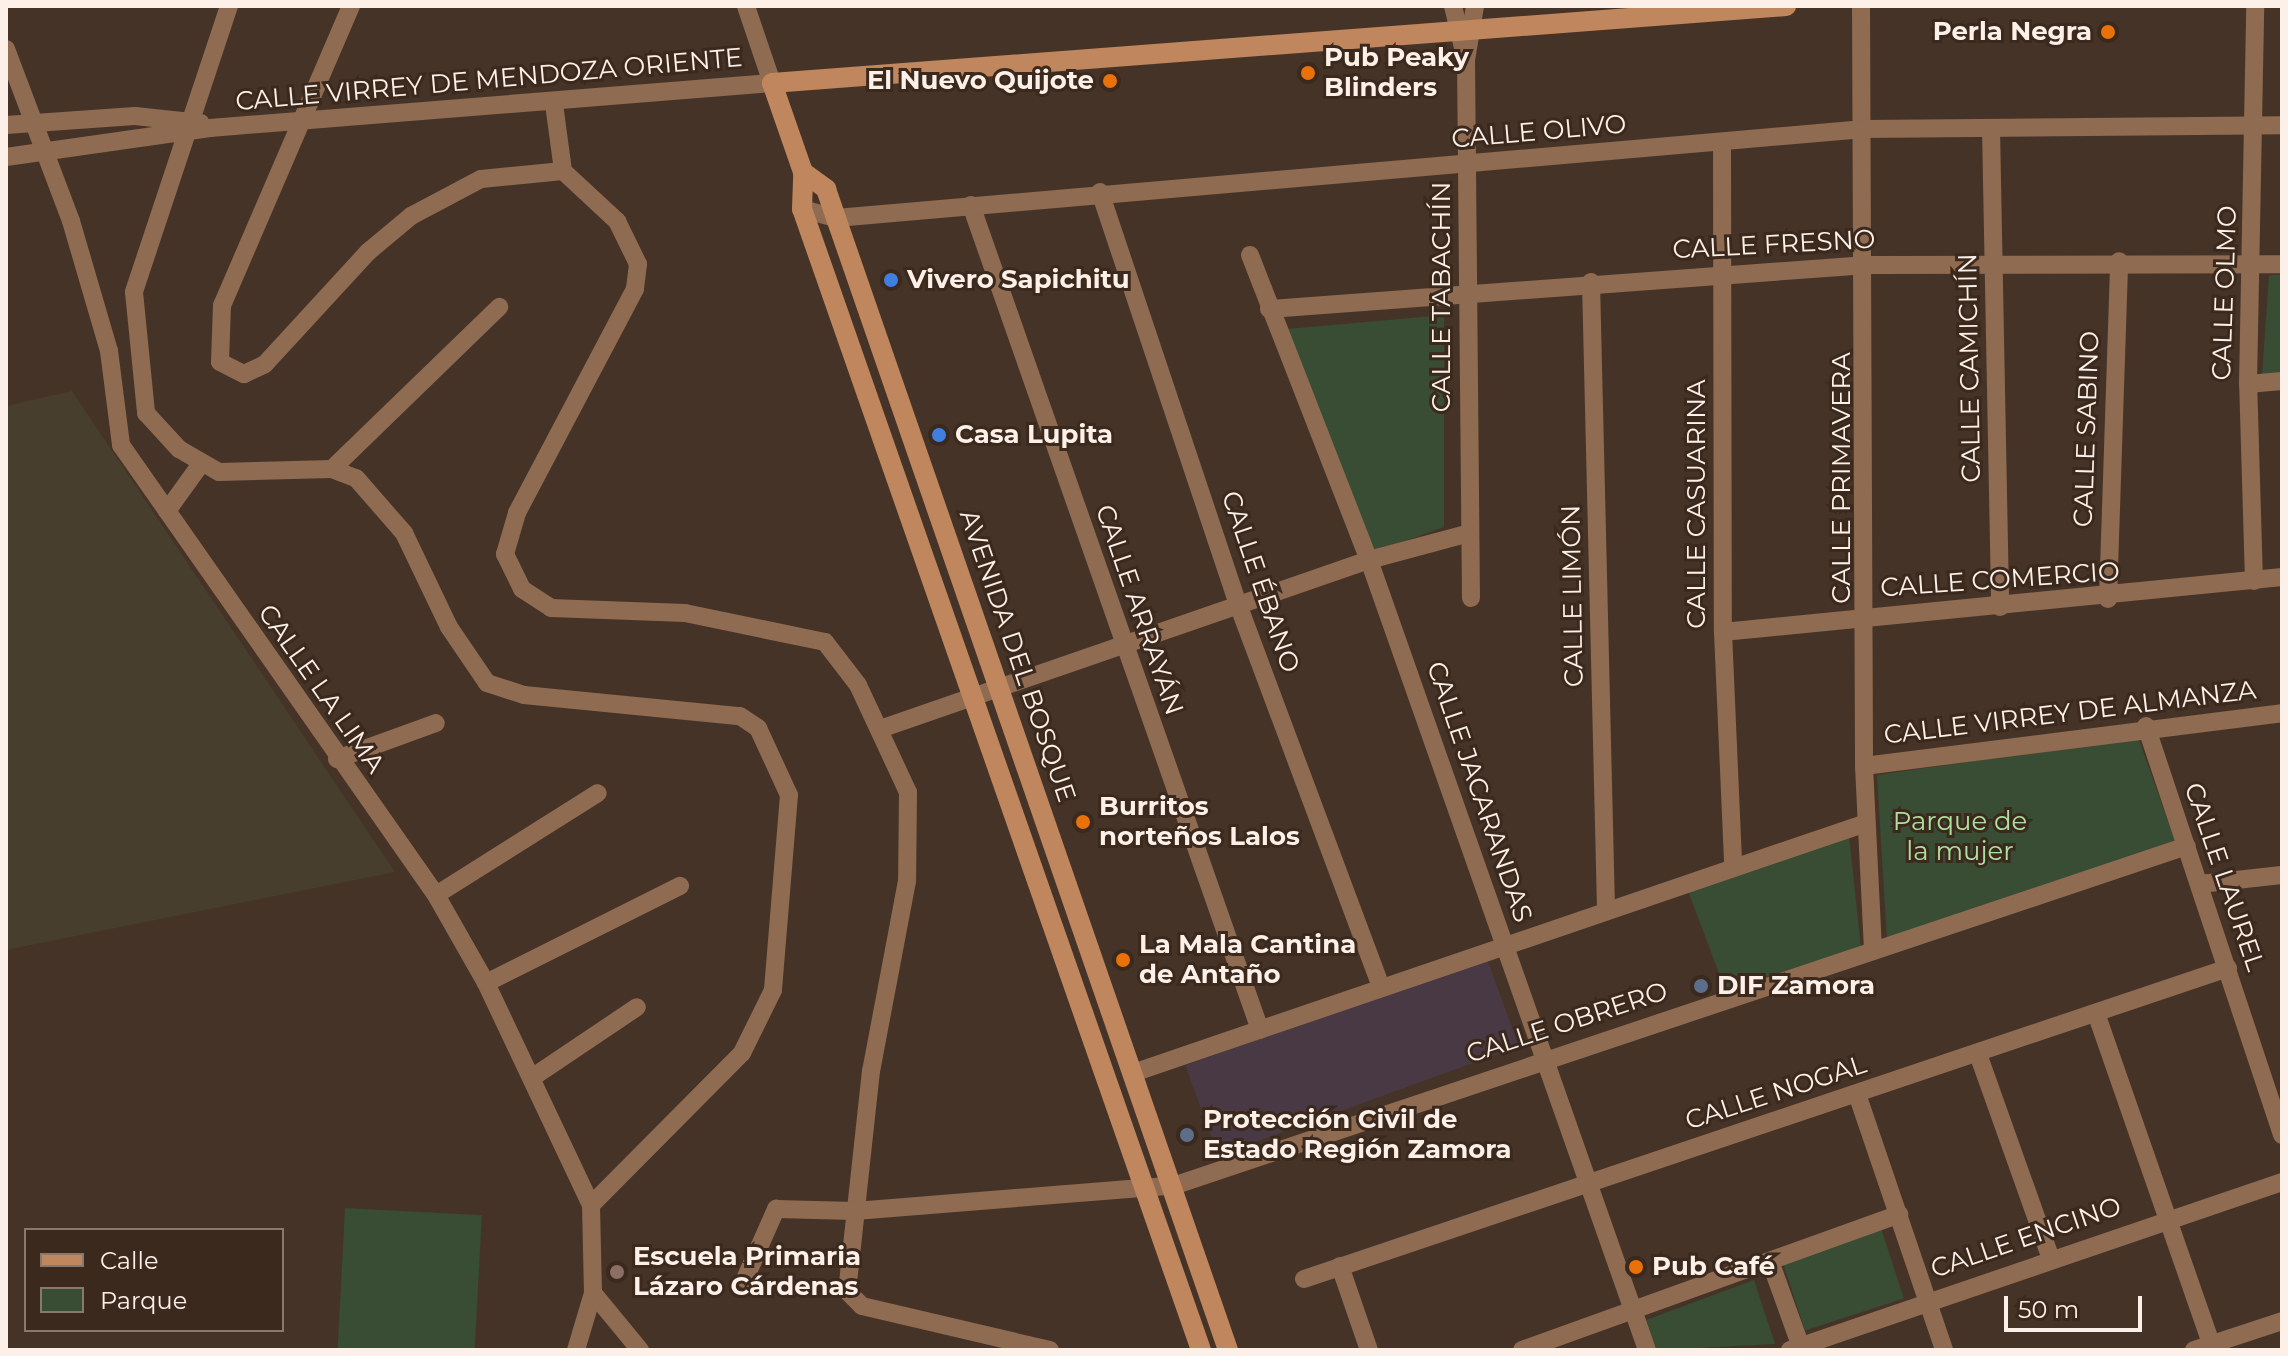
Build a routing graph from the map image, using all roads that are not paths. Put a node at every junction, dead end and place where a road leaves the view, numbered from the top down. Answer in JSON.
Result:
{"nodes":[{"id":1,"x":229,"y":6,"type":"edge"},
{"id":2,"x":351,"y":6,"type":"edge"},
{"id":3,"x":746,"y":6,"type":"edge"},
{"id":4,"x":1453,"y":6,"type":"edge"},
{"id":5,"x":1475,"y":6,"type":"edge"},
{"id":6,"x":1786,"y":6,"type":"edge"},
{"id":7,"x":1861,"y":6,"type":"edge"},
{"id":8,"x":2255,"y":6,"type":"edge"},
{"id":9,"x":1466,"y":34,"type":"junction"},
{"id":10,"x":6,"y":49,"type":"edge"},
{"id":11,"x":772,"y":83,"type":"junction"},
{"id":12,"x":554,"y":104,"type":"junction"},
{"id":13,"x":36,"y":122,"type":"junction"},
{"id":14,"x":304,"y":122,"type":"junction"},
{"id":15,"x":2253,"y":124,"type":"junction"},
{"id":16,"x":6,"y":125,"type":"edge"},
{"id":17,"x":190,"y":125,"type":"junction"},
{"id":18,"x":2282,"y":125,"type":"edge"},
{"id":19,"x":1991,"y":128,"type":"junction"},
{"id":20,"x":1864,"y":129,"type":"junction"},
{"id":21,"x":1722,"y":142,"type":"junction"},
{"id":22,"x":46,"y":150,"type":"junction"},
{"id":23,"x":6,"y":157,"type":"edge"},
{"id":24,"x":1468,"y":164,"type":"junction"},
{"id":25,"x":563,"y":171,"type":"junction"},
{"id":26,"x":803,"y":172,"type":"junction"},
{"id":27,"x":1100,"y":192,"type":"junction"},
{"id":28,"x":971,"y":205,"type":"junction"},
{"id":29,"x":802,"y":209,"type":"junction"},
{"id":30,"x":836,"y":218,"type":"junction"},
{"id":31,"x":1250,"y":255,"type":"dead end"},
{"id":32,"x":2119,"y":261,"type":"junction"},
{"id":33,"x":1994,"y":263,"type":"junction"},
{"id":34,"x":2282,"y":264,"type":"edge"},
{"id":35,"x":1867,"y":265,"type":"junction"},
{"id":36,"x":2254,"y":265,"type":"junction"},
{"id":37,"x":1724,"y":273,"type":"junction"},
{"id":38,"x":1591,"y":282,"type":"junction"},
{"id":39,"x":1472,"y":289,"type":"junction"},
{"id":40,"x":499,"y":307,"type":"dead end"},
{"id":41,"x":1269,"y":309,"type":"junction"},
{"id":42,"x":2282,"y":381,"type":"edge"},
{"id":43,"x":2248,"y":384,"type":"junction"},
{"id":44,"x":200,"y":465,"type":"junction"},
{"id":45,"x":332,"y":469,"type":"junction"},
{"id":46,"x":167,"y":511,"type":"junction"},
{"id":47,"x":1466,"y":534,"type":"junction"},
{"id":48,"x":1369,"y":560,"type":"junction"},
{"id":49,"x":2282,"y":577,"type":"edge"},
{"id":50,"x":2254,"y":581,"type":"junction"},
{"id":51,"x":1471,"y":598,"type":"dead end"},
{"id":52,"x":2108,"y":599,"type":"junction"},
{"id":53,"x":1239,"y":607,"type":"junction"},
{"id":54,"x":2000,"y":607,"type":"junction"},
{"id":55,"x":1869,"y":616,"type":"junction"},
{"id":56,"x":1723,"y":632,"type":"junction"},
{"id":57,"x":1123,"y":643,"type":"junction"},
{"id":58,"x":1000,"y":688,"type":"junction"},
{"id":59,"x":973,"y":695,"type":"junction"},
{"id":60,"x":2282,"y":713,"type":"edge"},
{"id":61,"x":436,"y":723,"type":"dead end"},
{"id":62,"x":2146,"y":726,"type":"junction"},
{"id":63,"x":883,"y":728,"type":"junction"},
{"id":64,"x":337,"y":759,"type":"junction"},
{"id":65,"x":1864,"y":766,"type":"junction"},
{"id":66,"x":598,"y":793,"type":"dead end"},
{"id":67,"x":1866,"y":823,"type":"junction"},
{"id":68,"x":2187,"y":846,"type":"junction"},
{"id":69,"x":1733,"y":865,"type":"junction"},
{"id":70,"x":2282,"y":875,"type":"edge"},
{"id":71,"x":2200,"y":884,"type":"junction"},
{"id":72,"x":680,"y":886,"type":"dead end"},
{"id":73,"x":436,"y":895,"type":"junction"},
{"id":74,"x":1606,"y":909,"type":"junction"},
{"id":75,"x":1505,"y":943,"type":"junction"},
{"id":76,"x":1873,"y":950,"type":"junction"},
{"id":77,"x":2228,"y":968,"type":"junction"},
{"id":78,"x":486,"y":983,"type":"junction"},
{"id":79,"x":1381,"y":986,"type":"junction"},
{"id":80,"x":637,"y":1007,"type":"dead end"},
{"id":81,"x":2096,"y":1013,"type":"junction"},
{"id":82,"x":1260,"y":1030,"type":"junction"},
{"id":83,"x":1978,"y":1054,"type":"junction"},
{"id":84,"x":1545,"y":1057,"type":"junction"},
{"id":85,"x":1133,"y":1073,"type":"junction"},
{"id":86,"x":533,"y":1077,"type":"junction"},
{"id":87,"x":1857,"y":1094,"type":"junction"},
{"id":88,"x":2282,"y":1135,"type":"edge"},
{"id":89,"x":2282,"y":1182,"type":"edge"},
{"id":90,"x":1588,"y":1183,"type":"junction"},
{"id":91,"x":1176,"y":1185,"type":"junction"},
{"id":92,"x":1146,"y":1191,"type":"junction"},
{"id":93,"x":591,"y":1205,"type":"junction"},
{"id":94,"x":855,"y":1211,"type":"junction"},
{"id":95,"x":1899,"y":1214,"type":"junction"},
{"id":96,"x":2168,"y":1217,"type":"junction"},
{"id":97,"x":2050,"y":1256,"type":"junction"},
{"id":98,"x":1770,"y":1261,"type":"junction"},
{"id":99,"x":1340,"y":1266,"type":"junction"},
{"id":100,"x":745,"y":1279,"type":"dead end"},
{"id":101,"x":1304,"y":1279,"type":"dead end"},
{"id":102,"x":593,"y":1293,"type":"junction"},
{"id":103,"x":1927,"y":1300,"type":"junction"},
{"id":104,"x":1632,"y":1311,"type":"junction"},
{"id":105,"x":2282,"y":1321,"type":"edge"},
{"id":106,"x":2203,"y":1347,"type":"edge"},
{"id":107,"x":1798,"y":1349,"type":"edge"},
{"id":108,"x":576,"y":1350,"type":"edge"},
{"id":109,"x":640,"y":1350,"type":"edge"},
{"id":110,"x":1050,"y":1350,"type":"edge"},
{"id":111,"x":1201,"y":1350,"type":"edge"},
{"id":112,"x":1228,"y":1350,"type":"edge"},
{"id":113,"x":1369,"y":1350,"type":"edge"},
{"id":114,"x":1522,"y":1350,"type":"edge"},
{"id":115,"x":1647,"y":1350,"type":"edge"},
{"id":116,"x":1944,"y":1350,"type":"edge"}],
"edges":[{"from":1,"to":17,"type":"street"},
{"from":2,"to":14,"type":"street"},
{"from":3,"to":11,"type":"street","name":"AVENIDA DEL BOSQUE"},
{"from":4,"to":9,"type":"street"},
{"from":5,"to":9,"type":"street"},
{"from":6,"to":9,"type":"street"},
{"from":7,"to":20,"type":"street","name":"CALLE PRIMAVERA"},
{"from":8,"to":15,"type":"street","name":"CALLE OLMO"},
{"from":9,"to":11,"type":"street"},
{"from":9,"to":24,"type":"street","name":"CALLE TABACHÍN"},
{"from":10,"to":13,"type":"street","name":"CALLE LA LIMA"},
{"from":11,"to":12,"type":"street","name":"CALLE VIRREY DE MENDOZA ORIENTE"},
{"from":11,"to":26,"type":"street","name":"AVENIDA DEL BOSQUE"},
{"from":12,"to":14,"type":"street","name":"CALLE VIRREY DE MENDOZA ORIENTE"},
{"from":12,"to":25,"type":"street"},
{"from":13,"to":16,"type":"street","name":"CALLE VIRREY DE MENDOZA ORIENTE"},
{"from":13,"to":17,"type":"street","name":"CALLE VIRREY DE MENDOZA ORIENTE"},
{"from":13,"to":22,"type":"street","name":"CALLE LA LIMA"},
{"from":14,"to":17,"type":"street","name":"CALLE VIRREY DE MENDOZA ORIENTE"},
{"from":14,"to":25,"type":"street"},
{"from":15,"to":18,"type":"street","name":"CALLE OLIVO"},
{"from":15,"to":19,"type":"street","name":"CALLE OLIVO"},
{"from":15,"to":36,"type":"street","name":"CALLE OLMO"},
{"from":17,"to":22,"type":"street"},
{"from":17,"to":44,"type":"street"},
{"from":19,"to":20,"type":"street","name":"CALLE OLIVO"},
{"from":19,"to":33,"type":"street","name":"CALLE CAMICHÍN"},
{"from":20,"to":21,"type":"street","name":"CALLE OLIVO"},
{"from":20,"to":35,"type":"street","name":"CALLE PRIMAVERA"},
{"from":21,"to":24,"type":"street","name":"CALLE OLIVO"},
{"from":21,"to":37,"type":"street","name":"CALLE CASUARINA"},
{"from":22,"to":23,"type":"street"},
{"from":22,"to":46,"type":"street","name":"CALLE LA LIMA"},
{"from":24,"to":27,"type":"street","name":"CALLE OLIVO"},
{"from":24,"to":39,"type":"street","name":"CALLE TABACHÍN"},
{"from":25,"to":63,"type":"street"},
{"from":26,"to":29,"type":"street","name":"AVENIDA DEL BOSQUE"},
{"from":26,"to":30,"type":"street","name":"AVENIDA DEL BOSQUE"},
{"from":27,"to":28,"type":"street","name":"CALLE OLIVO"},
{"from":27,"to":53,"type":"street","name":"CALLE ÉBANO"},
{"from":28,"to":30,"type":"street","name":"CALLE OLIVO"},
{"from":28,"to":57,"type":"street","name":"CALLE ARRAYÁN"},
{"from":29,"to":30,"type":"street","name":"CALLE OLIVO"},
{"from":29,"to":59,"type":"street","name":"AVENIDA DEL BOSQUE"},
{"from":30,"to":58,"type":"street","name":"AVENIDA DEL BOSQUE"},
{"from":31,"to":41,"type":"street","name":"CALLE JACARANDAS"},
{"from":32,"to":33,"type":"street","name":"CALLE FRESNO"},
{"from":32,"to":36,"type":"street","name":"CALLE FRESNO"},
{"from":32,"to":52,"type":"street","name":"CALLE SABINO"},
{"from":33,"to":35,"type":"street","name":"CALLE FRESNO"},
{"from":33,"to":54,"type":"street","name":"CALLE CAMICHÍN"},
{"from":34,"to":36,"type":"street","name":"CALLE FRESNO"},
{"from":35,"to":37,"type":"street","name":"CALLE FRESNO"},
{"from":35,"to":55,"type":"street","name":"CALLE PRIMAVERA"},
{"from":36,"to":43,"type":"street","name":"CALLE OLMO"},
{"from":37,"to":38,"type":"street","name":"CALLE FRESNO"},
{"from":37,"to":56,"type":"street","name":"CALLE CASUARINA"},
{"from":38,"to":39,"type":"street","name":"CALLE FRESNO"},
{"from":38,"to":74,"type":"street","name":"CALLE LIMÓN"},
{"from":39,"to":41,"type":"street","name":"CALLE FRESNO"},
{"from":39,"to":47,"type":"street","name":"CALLE TABACHÍN"},
{"from":40,"to":45,"type":"street"},
{"from":41,"to":48,"type":"street","name":"CALLE JACARANDAS"},
{"from":42,"to":43,"type":"street"},
{"from":43,"to":50,"type":"street","name":"CALLE OLMO"},
{"from":44,"to":45,"type":"street"},
{"from":44,"to":46,"type":"street"},
{"from":45,"to":93,"type":"street"},
{"from":46,"to":64,"type":"street","name":"CALLE LA LIMA"},
{"from":47,"to":48,"type":"street"},
{"from":47,"to":51,"type":"street","name":"CALLE TABACHÍN"},
{"from":48,"to":53,"type":"street"},
{"from":48,"to":75,"type":"street","name":"CALLE JACARANDAS"},
{"from":49,"to":50,"type":"street","name":"CALLE COMERCIO"},
{"from":50,"to":52,"type":"street","name":"CALLE COMERCIO"},
{"from":52,"to":54,"type":"street","name":"CALLE COMERCIO"},
{"from":53,"to":57,"type":"street"},
{"from":53,"to":79,"type":"street","name":"CALLE ÉBANO"},
{"from":54,"to":55,"type":"street","name":"CALLE COMERCIO"},
{"from":55,"to":56,"type":"street","name":"CALLE COMERCIO"},
{"from":55,"to":65,"type":"street","name":"CALLE PRIMAVERA"},
{"from":56,"to":69,"type":"street","name":"CALLE CASUARINA"},
{"from":57,"to":58,"type":"street"},
{"from":57,"to":82,"type":"street","name":"CALLE ARRAYÁN"},
{"from":58,"to":59,"type":"street"},
{"from":58,"to":85,"type":"street","name":"AVENIDA DEL BOSQUE"},
{"from":59,"to":63,"type":"street"},
{"from":59,"to":92,"type":"street","name":"AVENIDA DEL BOSQUE"},
{"from":60,"to":62,"type":"street","name":"CALLE VIRREY DE ALMANZA"},
{"from":61,"to":64,"type":"street"},
{"from":62,"to":65,"type":"street","name":"CALLE VIRREY DE ALMANZA"},
{"from":62,"to":68,"type":"street","name":"CALLE LAUREL"},
{"from":63,"to":94,"type":"street"},
{"from":64,"to":73,"type":"street","name":"CALLE LA LIMA"},
{"from":65,"to":67,"type":"street","name":"CALLE PRIMAVERA"},
{"from":66,"to":73,"type":"street"},
{"from":67,"to":69,"type":"street"},
{"from":67,"to":76,"type":"street","name":"CALLE PRIMAVERA"},
{"from":68,"to":71,"type":"street","name":"CALLE LAUREL"},
{"from":68,"to":76,"type":"street","name":"CALLE OBRERO"},
{"from":69,"to":74,"type":"street"},
{"from":70,"to":71,"type":"street"},
{"from":71,"to":77,"type":"street","name":"CALLE LAUREL"},
{"from":72,"to":78,"type":"street"},
{"from":73,"to":78,"type":"street","name":"CALLE LA LIMA"},
{"from":74,"to":75,"type":"street"},
{"from":75,"to":79,"type":"street"},
{"from":75,"to":84,"type":"street","name":"CALLE JACARANDAS"},
{"from":76,"to":84,"type":"street","name":"CALLE OBRERO"},
{"from":77,"to":81,"type":"street","name":"CALLE NOGAL"},
{"from":77,"to":88,"type":"street","name":"CALLE LAUREL"},
{"from":78,"to":86,"type":"street","name":"CALLE LA LIMA"},
{"from":79,"to":82,"type":"street"},
{"from":80,"to":86,"type":"street"},
{"from":81,"to":83,"type":"street","name":"CALLE NOGAL"},
{"from":81,"to":96,"type":"street"},
{"from":82,"to":85,"type":"street"},
{"from":83,"to":87,"type":"street","name":"CALLE NOGAL"},
{"from":83,"to":97,"type":"street"},
{"from":84,"to":90,"type":"street","name":"CALLE JACARANDAS"},
{"from":84,"to":91,"type":"street","name":"CALLE OBRERO"},
{"from":85,"to":91,"type":"street","name":"AVENIDA DEL BOSQUE"},
{"from":86,"to":93,"type":"street","name":"CALLE LA LIMA"},
{"from":87,"to":90,"type":"street","name":"CALLE NOGAL"},
{"from":87,"to":95,"type":"street"},
{"from":89,"to":96,"type":"street","name":"CALLE ENCINO"},
{"from":90,"to":99,"type":"street","name":"CALLE NOGAL"},
{"from":90,"to":104,"type":"street","name":"CALLE JACARANDAS"},
{"from":91,"to":92,"type":"street","name":"CALLE OBRERO"},
{"from":91,"to":112,"type":"street","name":"AVENIDA DEL BOSQUE"},
{"from":92,"to":94,"type":"street","name":"CALLE OBRERO"},
{"from":92,"to":111,"type":"street","name":"AVENIDA DEL BOSQUE"},
{"from":93,"to":102,"type":"street","name":"CALLE LA LIMA"},
{"from":94,"to":100,"type":"street","name":"CALLE OBRERO"},
{"from":94,"to":110,"type":"street"},
{"from":95,"to":98,"type":"street"},
{"from":95,"to":103,"type":"street"},
{"from":96,"to":97,"type":"street","name":"CALLE ENCINO"},
{"from":96,"to":106,"type":"street"},
{"from":97,"to":103,"type":"street","name":"CALLE ENCINO"},
{"from":98,"to":104,"type":"street"},
{"from":98,"to":107,"type":"street"},
{"from":99,"to":101,"type":"street","name":"CALLE NOGAL"},
{"from":99,"to":113,"type":"street"},
{"from":102,"to":108,"type":"street","name":"CALLE LA LIMA"},
{"from":102,"to":109,"type":"street"},
{"from":103,"to":107,"type":"street","name":"CALLE ENCINO"},
{"from":103,"to":116,"type":"street"},
{"from":104,"to":114,"type":"street"},
{"from":104,"to":115,"type":"street","name":"CALLE JACARANDAS"},
{"from":105,"to":106,"type":"street"}]}
